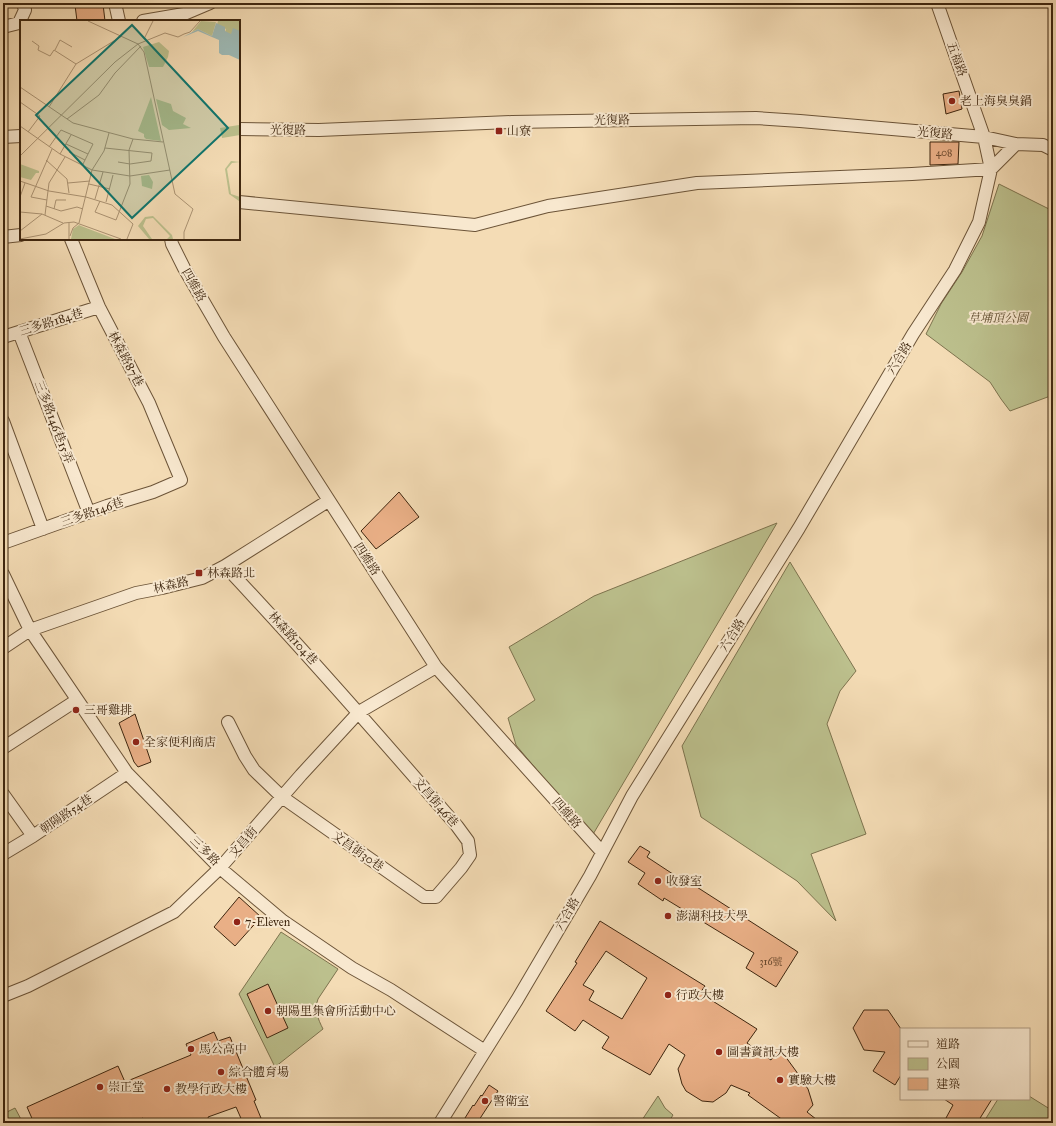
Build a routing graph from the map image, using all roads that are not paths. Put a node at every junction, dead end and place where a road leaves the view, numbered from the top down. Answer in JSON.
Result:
{"nodes":[{"id":1,"x":23,"y":3,"type":"edge"},
{"id":2,"x":115,"y":3,"type":"edge"},
{"id":3,"x":210,"y":3,"type":"edge"},
{"id":4,"x":937,"y":3,"type":"edge"},
{"id":5,"x":21,"y":20,"type":"edge"},
{"id":6,"x":119,"y":20,"type":"edge"},
{"id":7,"x":149,"y":20,"type":"edge"},
{"id":8,"x":20,"y":22,"type":"edge"},
{"id":9,"x":3,"y":27,"type":"edge"},
{"id":10,"x":240,"y":129,"type":"edge"},
{"id":11,"x":20,"y":136,"type":"edge"},
{"id":12,"x":3,"y":137,"type":"edge"},
{"id":13,"x":984,"y":137,"type":"junction"},
{"id":14,"x":1016,"y":144,"type":"junction"},
{"id":15,"x":1050,"y":146,"type":"edge"},
{"id":16,"x":991,"y":169,"type":"junction"},
{"id":17,"x":240,"y":202,"type":"edge"},
{"id":18,"x":20,"y":235,"type":"edge"},
{"id":19,"x":3,"y":237,"type":"edge"},
{"id":20,"x":71,"y":240,"type":"edge"},
{"id":21,"x":171,"y":240,"type":"edge"},
{"id":22,"x":99,"y":307,"type":"junction"},
{"id":23,"x":19,"y":332,"type":"junction"},
{"id":24,"x":3,"y":336,"type":"edge"},
{"id":25,"x":3,"y":421,"type":"edge"},
{"id":26,"x":181,"y":480,"type":"joint"},
{"id":27,"x":328,"y":501,"type":"junction"},
{"id":28,"x":89,"y":513,"type":"junction"},
{"id":29,"x":43,"y":529,"type":"junction"},
{"id":30,"x":3,"y":543,"type":"edge"},
{"id":31,"x":226,"y":566,"type":"junction"},
{"id":32,"x":3,"y":574,"type":"edge"},
{"id":33,"x":30,"y":630,"type":"junction"},
{"id":34,"x":3,"y":648,"type":"edge"},
{"id":35,"x":436,"y":667,"type":"junction"},
{"id":36,"x":77,"y":700,"type":"junction"},
{"id":37,"x":359,"y":712,"type":"junction"},
{"id":38,"x":228,"y":722,"type":"dead end"},
{"id":39,"x":3,"y":748,"type":"edge"},
{"id":40,"x":127,"y":773,"type":"junction"},
{"id":41,"x":3,"y":794,"type":"edge"},
{"id":42,"x":282,"y":798,"type":"junction"},
{"id":43,"x":33,"y":836,"type":"junction"},
{"id":44,"x":602,"y":852,"type":"junction"},
{"id":45,"x":3,"y":854,"type":"edge"},
{"id":46,"x":220,"y":868,"type":"junction"},
{"id":47,"x":436,"y":897,"type":"joint"},
{"id":48,"x":3,"y":996,"type":"edge"},
{"id":49,"x":485,"y":1051,"type":"junction"},
{"id":50,"x":440,"y":1123,"type":"edge"}],
"edges":[{"from":1,"to":5,"type":"street"},
{"from":2,"to":6,"type":"street"},
{"from":3,"to":7,"type":"street"},
{"from":4,"to":13,"type":"street","name":"五福路"},
{"from":8,"to":9,"type":"street"},
{"from":10,"to":13,"type":"street","name":"光復路"},
{"from":11,"to":12,"type":"street"},
{"from":13,"to":14,"type":"street","name":"光復路"},
{"from":13,"to":16,"type":"street","name":"六合路"},
{"from":14,"to":15,"type":"street","name":"光復路"},
{"from":14,"to":16,"type":"street"},
{"from":16,"to":17,"type":"street"},
{"from":16,"to":44,"type":"street","name":"六合路"},
{"from":18,"to":19,"type":"street"},
{"from":20,"to":22,"type":"street","name":"林森路87巷"},
{"from":21,"to":27,"type":"street","name":"四維路"},
{"from":22,"to":23,"type":"street","name":"三多路184巷"},
{"from":22,"to":26,"type":"street","name":"林森路87巷"},
{"from":23,"to":24,"type":"street","name":"三多路184巷"},
{"from":23,"to":28,"type":"street","name":"三多路146巷15弄"},
{"from":25,"to":29,"type":"street"},
{"from":26,"to":28,"type":"street","name":"三多路146巷"},
{"from":27,"to":31,"type":"street","name":"林森路"},
{"from":27,"to":35,"type":"street","name":"四維路"},
{"from":28,"to":29,"type":"street","name":"三多路146巷"},
{"from":29,"to":30,"type":"street","name":"三多路146巷"},
{"from":31,"to":33,"type":"street","name":"林森路"},
{"from":31,"to":37,"type":"street","name":"林森路104巷"},
{"from":32,"to":33,"type":"street","name":"三多路"},
{"from":33,"to":34,"type":"street","name":"林森路"},
{"from":33,"to":36,"type":"street","name":"三多路"},
{"from":35,"to":37,"type":"street","name":"文昌街"},
{"from":35,"to":44,"type":"street","name":"四維路"},
{"from":36,"to":39,"type":"street"},
{"from":36,"to":40,"type":"street","name":"三多路"},
{"from":37,"to":42,"type":"street","name":"文昌街"},
{"from":37,"to":47,"type":"street","name":"文昌街46巷"},
{"from":38,"to":42,"type":"street","name":"文昌街30巷"},
{"from":40,"to":43,"type":"street","name":"朝陽路54巷"},
{"from":40,"to":46,"type":"street","name":"三多路"},
{"from":41,"to":43,"type":"street"},
{"from":42,"to":46,"type":"street","name":"文昌街"},
{"from":42,"to":47,"type":"street","name":"文昌街30巷"},
{"from":43,"to":45,"type":"street","name":"朝陽路54巷"},
{"from":44,"to":49,"type":"street","name":"六合路"},
{"from":46,"to":48,"type":"street","name":"文昌街"},
{"from":46,"to":49,"type":"street","name":"三多路"},
{"from":49,"to":50,"type":"street","name":"六合路"}]}
